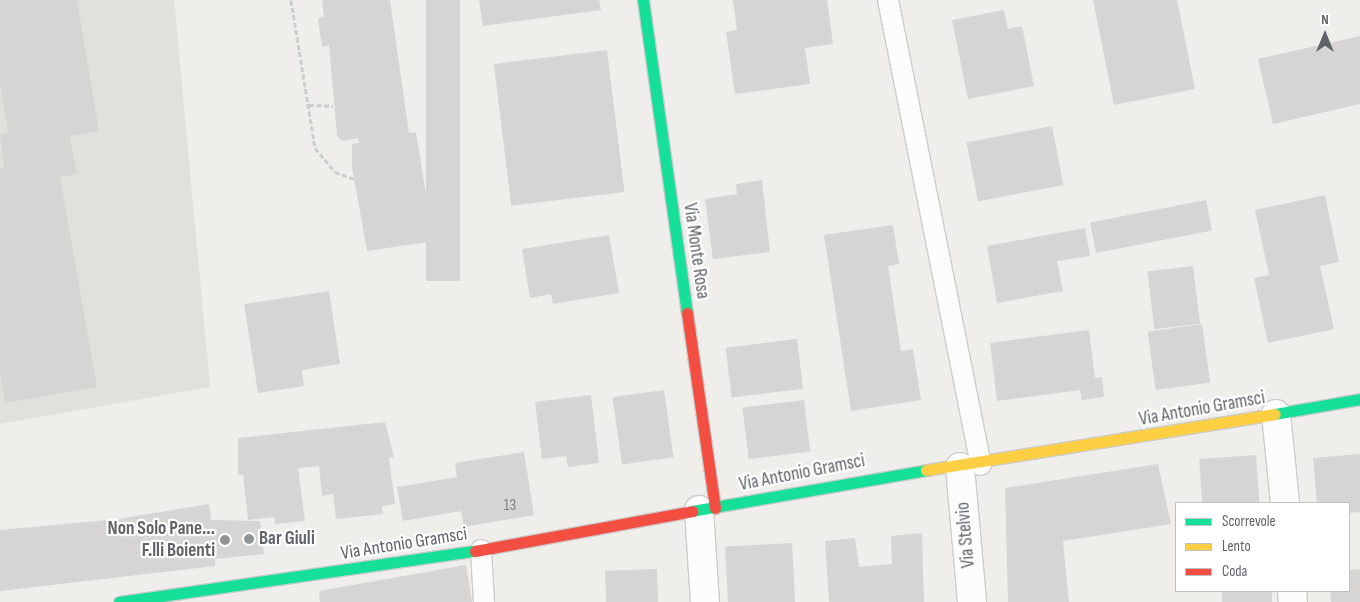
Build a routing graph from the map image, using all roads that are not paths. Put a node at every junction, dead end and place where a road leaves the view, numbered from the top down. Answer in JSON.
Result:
{"nodes":[{"id":1,"x":642,"y":0,"type":"edge"},
{"id":2,"x":888,"y":0,"type":"edge"},
{"id":3,"x":1360,"y":399,"type":"edge"},
{"id":4,"x":1276,"y":414,"type":"junction"},
{"id":5,"x":971,"y":466,"type":"junction"},
{"id":6,"x":1285,"y":502,"type":"edge"},
{"id":7,"x":707,"y":509,"type":"junction"},
{"id":8,"x":481,"y":550,"type":"junction"},
{"id":9,"x":250,"y":594,"type":"edge"},
{"id":10,"x":119,"y":602,"type":"edge"},
{"id":11,"x":484,"y":602,"type":"edge"},
{"id":12,"x":705,"y":602,"type":"edge"},
{"id":13,"x":972,"y":602,"type":"edge"}],
"edges":[{"from":1,"to":7,"type":"street","name":"Via Monte Rosa"},
{"from":2,"to":5,"type":"lane"},
{"from":3,"to":4,"type":"street","name":"Via Antonio Gramsci"},
{"from":4,"to":5,"type":"street","name":"Via Antonio Gramsci"},
{"from":4,"to":6,"type":"street"},
{"from":5,"to":7,"type":"street","name":"Via Antonio Gramsci"},
{"from":5,"to":13,"type":"street","name":"Via Stelvio"},
{"from":7,"to":8,"type":"street","name":"Via Antonio Gramsci"},
{"from":7,"to":12,"type":"street"},
{"from":8,"to":9,"type":"street","name":"Via Antonio Gramsci"},
{"from":8,"to":11,"type":"lane"},
{"from":9,"to":10,"type":"street","name":"Via Antonio Gramsci"}]}
